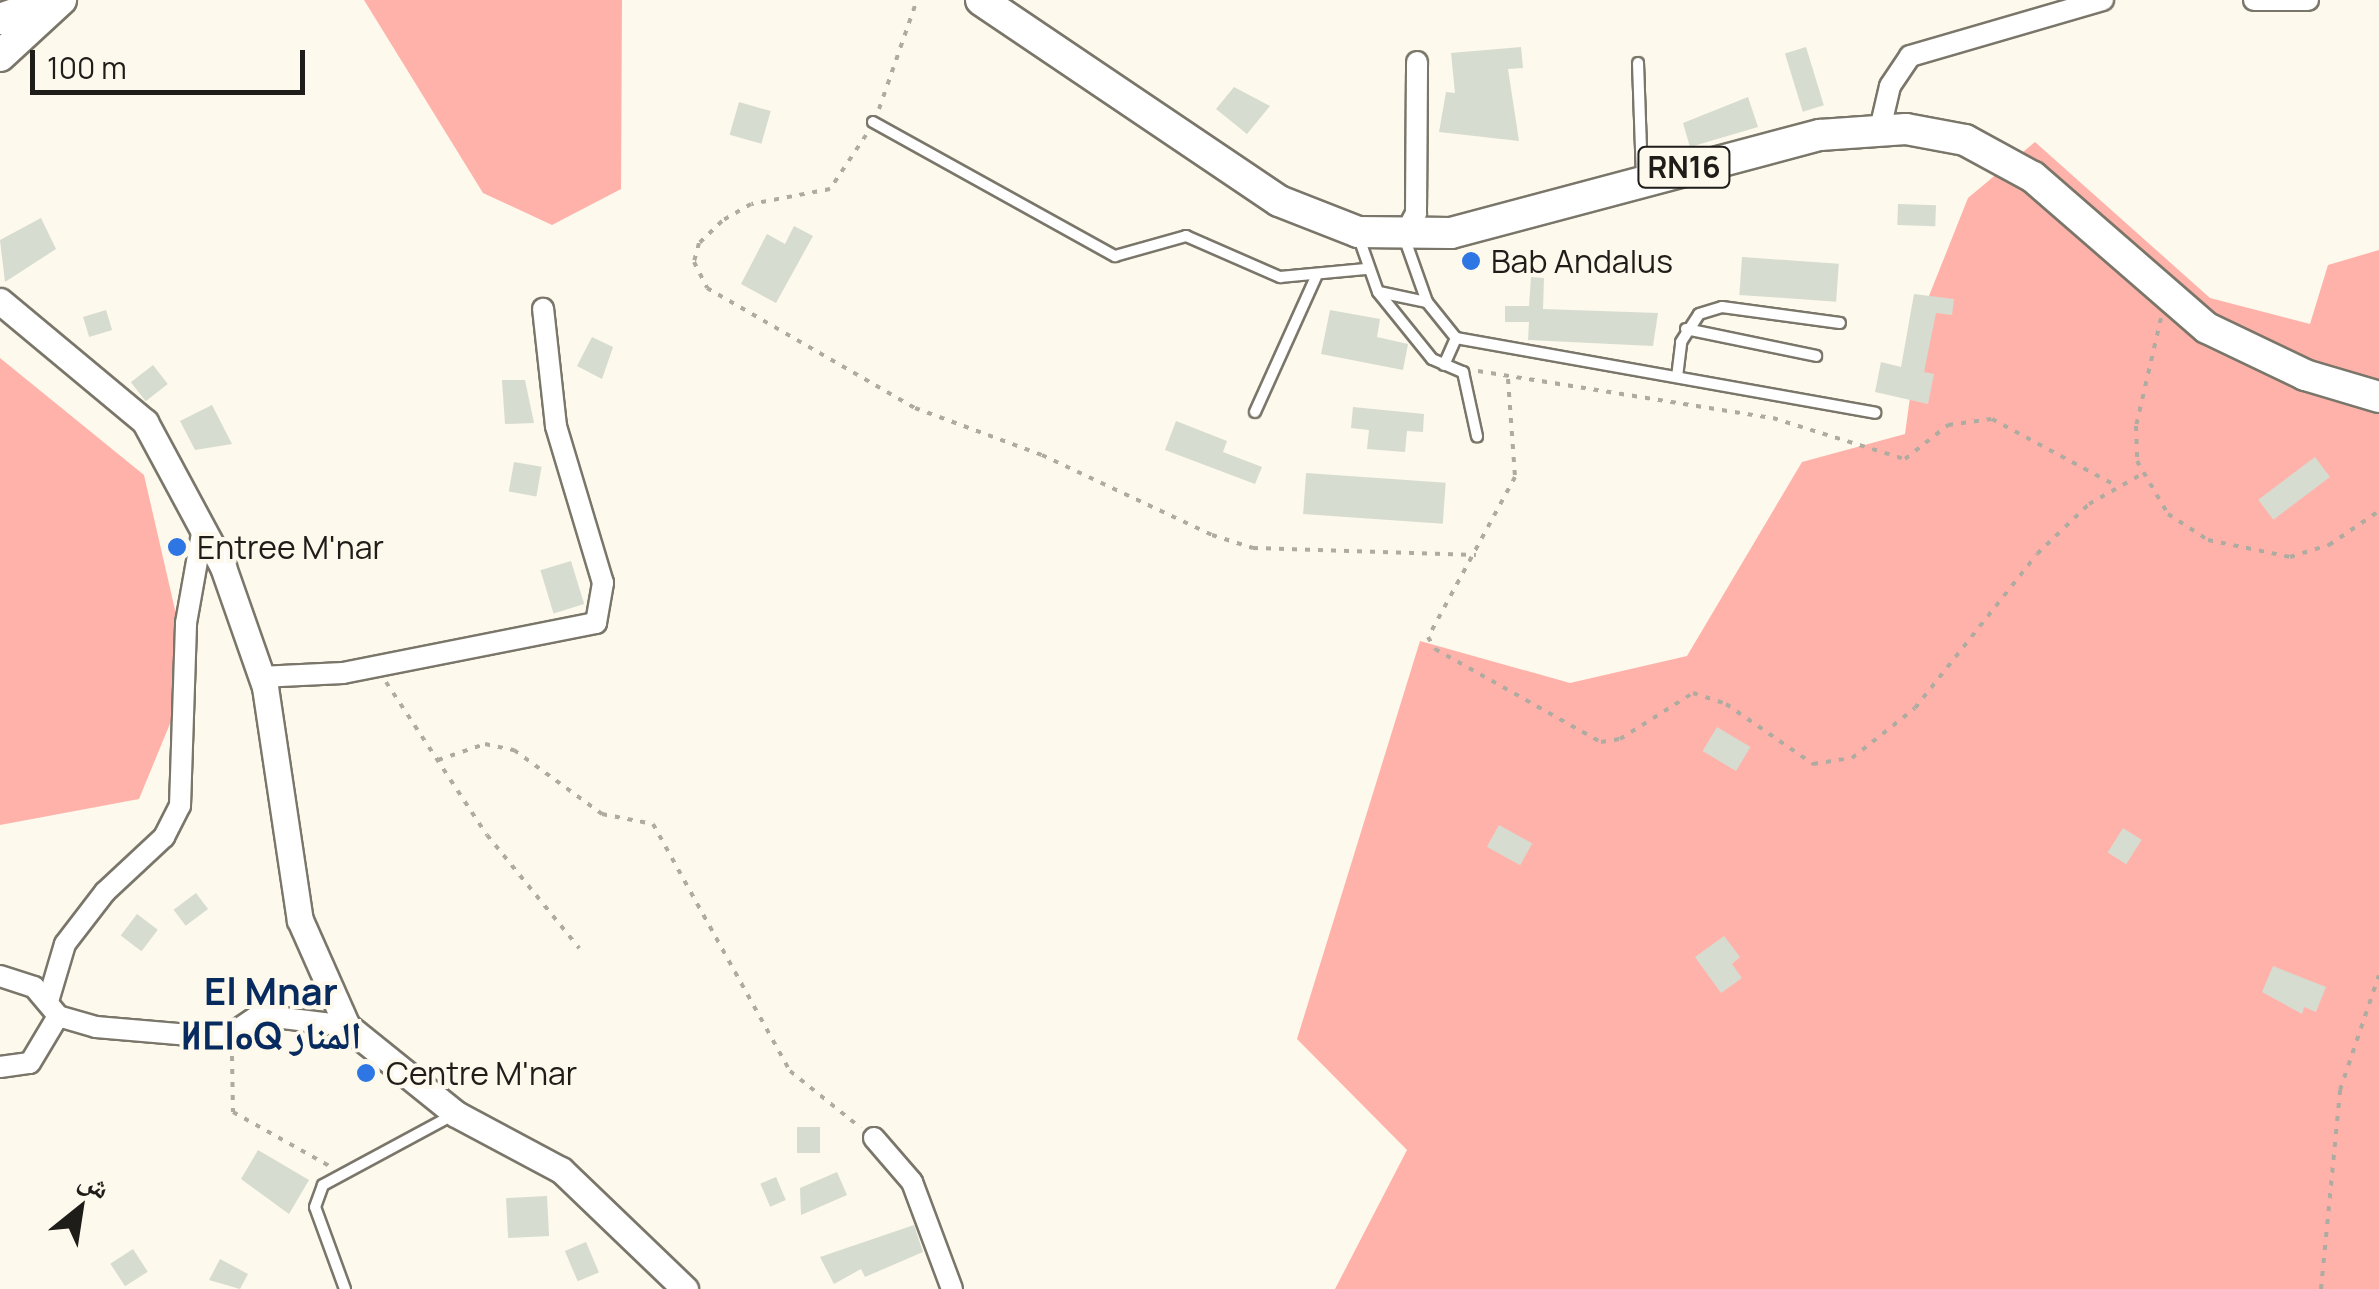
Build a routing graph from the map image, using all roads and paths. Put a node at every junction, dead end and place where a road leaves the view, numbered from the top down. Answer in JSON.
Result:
{"nodes":[{"id":1,"x":58,"y":0,"type":"edge"},
{"id":2,"x":917,"y":0,"type":"edge"},
{"id":3,"x":981,"y":0,"type":"edge"},
{"id":4,"x":2102,"y":0,"type":"edge"},
{"id":5,"x":2254,"y":0,"type":"edge"},
{"id":6,"x":2308,"y":0,"type":"edge"},
{"id":7,"x":0,"y":19,"type":"edge"},
{"id":8,"x":0,"y":56,"type":"edge"},
{"id":9,"x":1417,"y":62,"type":"dead end"},
{"id":10,"x":1638,"y":63,"type":"dead end"},
{"id":11,"x":874,"y":122,"type":"junction"},
{"id":12,"x":1880,"y":129,"type":"junction"},
{"id":13,"x":1642,"y":181,"type":"junction"},
{"id":14,"x":1358,"y":232,"type":"junction"},
{"id":15,"x":1404,"y":236,"type":"junction"},
{"id":16,"x":1366,"y":269,"type":"junction"},
{"id":17,"x":1316,"y":277,"type":"junction"},
{"id":18,"x":1378,"y":292,"type":"junction"},
{"id":19,"x":2167,"y":300,"type":"junction"},
{"id":20,"x":0,"y":301,"type":"edge"},
{"id":21,"x":1427,"y":302,"type":"junction"},
{"id":22,"x":543,"y":309,"type":"dead end"},
{"id":23,"x":1840,"y":323,"type":"dead end"},
{"id":24,"x":1686,"y":329,"type":"junction"},
{"id":25,"x":1456,"y":338,"type":"junction"},
{"id":26,"x":1816,"y":356,"type":"dead end"},
{"id":27,"x":1444,"y":365,"type":"junction"},
{"id":28,"x":1463,"y":372,"type":"junction"},
{"id":29,"x":1677,"y":378,"type":"junction"},
{"id":30,"x":1508,"y":379,"type":"junction"},
{"id":31,"x":2379,"y":397,"type":"edge"},
{"id":32,"x":1254,"y":412,"type":"dead end"},
{"id":33,"x":1875,"y":413,"type":"dead end"},
{"id":34,"x":1477,"y":436,"type":"dead end"},
{"id":35,"x":2142,"y":474,"type":"junction"},
{"id":36,"x":2116,"y":486,"type":"junction"},
{"id":37,"x":2379,"y":511,"type":"edge"},
{"id":38,"x":203,"y":528,"type":"junction"},
{"id":39,"x":1476,"y":556,"type":"junction"},
{"id":40,"x":376,"y":665,"type":"junction"},
{"id":41,"x":260,"y":677,"type":"junction"},
{"id":42,"x":438,"y":760,"type":"junction"},
{"id":43,"x":579,"y":948,"type":"dead end"},
{"id":44,"x":2379,"y":975,"type":"edge"},
{"id":45,"x":0,"y":976,"type":"edge"},
{"id":46,"x":54,"y":1007,"type":"junction"},
{"id":47,"x":348,"y":1026,"type":"junction"},
{"id":48,"x":232,"y":1036,"type":"junction"},
{"id":49,"x":0,"y":1067,"type":"edge"},
{"id":50,"x":456,"y":1114,"type":"junction"},
{"id":51,"x":874,"y":1138,"type":"joint"},
{"id":52,"x":340,"y":1172,"type":"junction"},
{"id":53,"x":345,"y":1289,"type":"edge"},
{"id":54,"x":685,"y":1289,"type":"edge"},
{"id":55,"x":952,"y":1289,"type":"edge"},
{"id":56,"x":2322,"y":1289,"type":"edge"}],
"edges":[{"from":1,"to":7,"type":"main road"},
{"from":1,"to":8,"type":"main road"},
{"from":2,"to":11,"type":"path"},
{"from":3,"to":14,"type":"main road","number":"RN16"},
{"from":4,"to":12,"type":"street"},
{"from":5,"to":6,"type":"street"},
{"from":9,"to":15,"type":"street"},
{"from":10,"to":13,"type":"lane"},
{"from":11,"to":17,"type":"lane"},
{"from":11,"to":39,"type":"path"},
{"from":12,"to":13,"type":"main road","number":"RN16"},
{"from":12,"to":19,"type":"main road","number":"RN16"},
{"from":13,"to":15,"type":"main road","number":"RN16"},
{"from":14,"to":15,"type":"main road","number":"RN16"},
{"from":14,"to":16,"type":"lane"},
{"from":15,"to":21,"type":"lane"},
{"from":16,"to":17,"type":"lane"},
{"from":16,"to":18,"type":"lane"},
{"from":17,"to":32,"type":"lane"},
{"from":18,"to":21,"type":"lane"},
{"from":18,"to":27,"type":"lane"},
{"from":19,"to":31,"type":"main road","number":"RN16"},
{"from":19,"to":35,"type":"path"},
{"from":20,"to":38,"type":"street"},
{"from":21,"to":25,"type":"lane"},
{"from":22,"to":40,"type":"street"},
{"from":23,"to":24,"type":"lane"},
{"from":24,"to":26,"type":"lane"},
{"from":24,"to":29,"type":"lane"},
{"from":25,"to":27,"type":"lane"},
{"from":25,"to":29,"type":"lane"},
{"from":27,"to":28,"type":"lane"},
{"from":28,"to":30,"type":"path"},
{"from":28,"to":34,"type":"lane"},
{"from":29,"to":33,"type":"lane"},
{"from":30,"to":36,"type":"path"},
{"from":30,"to":39,"type":"path"},
{"from":35,"to":36,"type":"path"},
{"from":35,"to":37,"type":"path"},
{"from":36,"to":39,"type":"path"},
{"from":38,"to":41,"type":"street"},
{"from":38,"to":46,"type":"street"},
{"from":40,"to":41,"type":"street"},
{"from":40,"to":42,"type":"path"},
{"from":41,"to":47,"type":"street"},
{"from":42,"to":43,"type":"path"},
{"from":42,"to":51,"type":"path"},
{"from":44,"to":56,"type":"path"},
{"from":45,"to":46,"type":"street"},
{"from":46,"to":48,"type":"street"},
{"from":46,"to":49,"type":"street"},
{"from":47,"to":48,"type":"street"},
{"from":47,"to":50,"type":"street"},
{"from":48,"to":52,"type":"path"},
{"from":50,"to":52,"type":"lane"},
{"from":50,"to":54,"type":"street"},
{"from":51,"to":55,"type":"street"},
{"from":52,"to":53,"type":"lane"}]}
